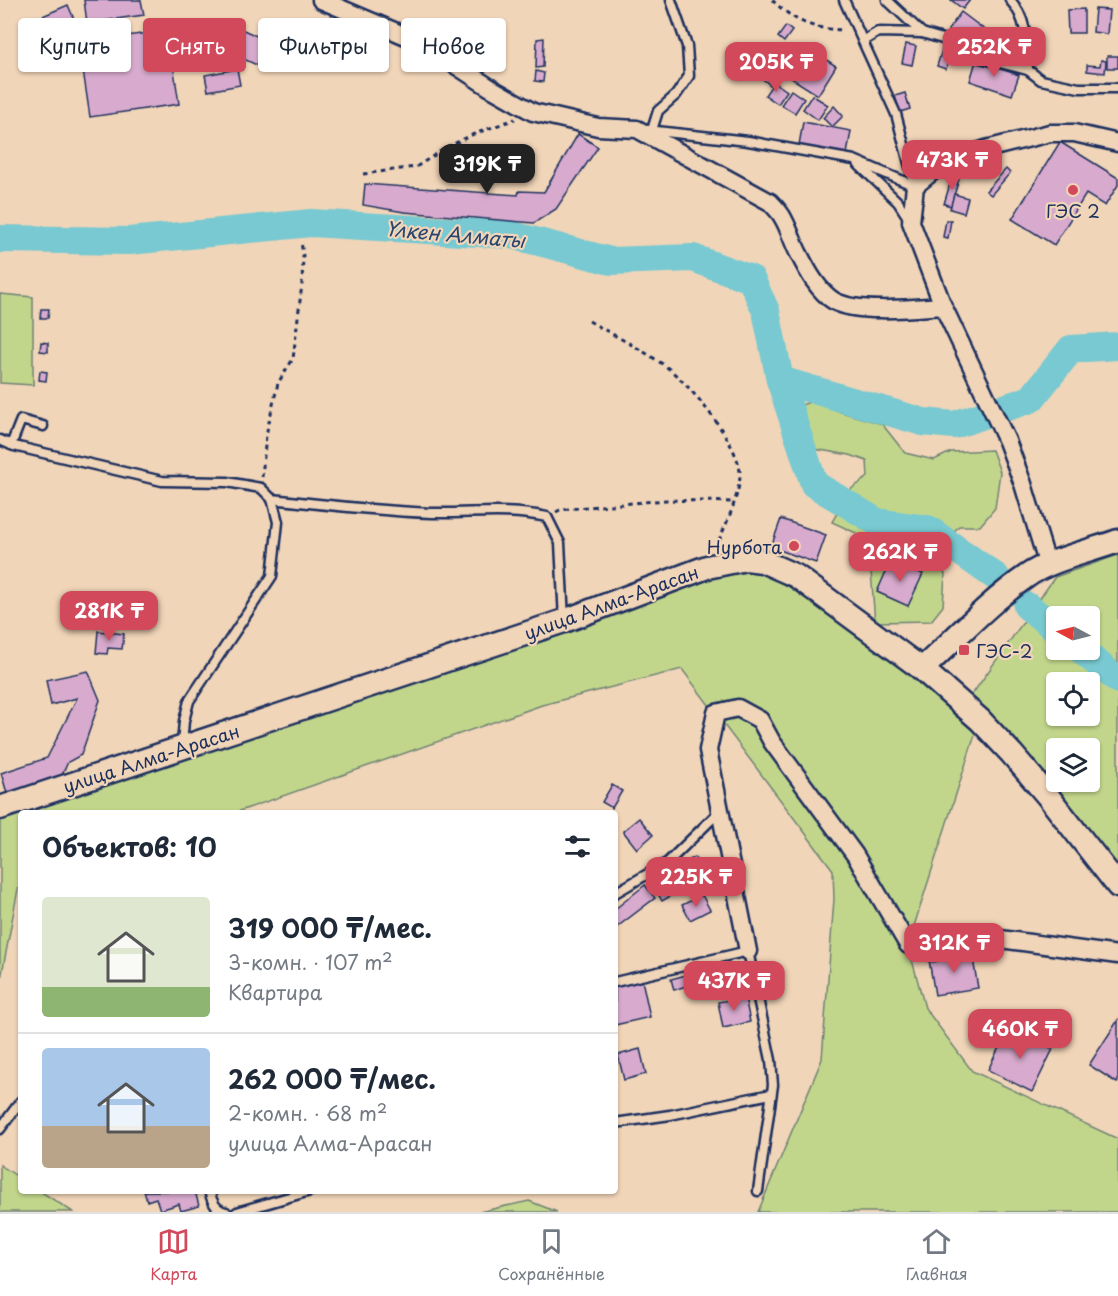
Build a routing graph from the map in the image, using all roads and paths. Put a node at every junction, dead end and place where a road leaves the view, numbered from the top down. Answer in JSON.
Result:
{"nodes":[{"id":1,"x":321,"y":0,"type":"edge"},
{"id":2,"x":671,"y":0,"type":"edge"},
{"id":3,"x":772,"y":0,"type":"edge"},
{"id":4,"x":844,"y":0,"type":"edge"},
{"id":5,"x":887,"y":0,"type":"edge"},
{"id":6,"x":1010,"y":0,"type":"edge"},
{"id":7,"x":858,"y":30,"type":"junction"},
{"id":8,"x":922,"y":33,"type":"junction"},
{"id":9,"x":863,"y":40,"type":"junction"},
{"id":10,"x":1028,"y":70,"type":"junction"},
{"id":11,"x":1118,"y":88,"type":"edge"},
{"id":12,"x":533,"y":112,"type":"junction"},
{"id":13,"x":645,"y":129,"type":"junction"},
{"id":14,"x":1118,"y":143,"type":"edge"},
{"id":15,"x":854,"y":160,"type":"junction"},
{"id":16,"x":363,"y":174,"type":"dead end"},
{"id":17,"x":915,"y":186,"type":"junction"},
{"id":18,"x":911,"y":222,"type":"junction"},
{"id":19,"x":301,"y":241,"type":"dead end"},
{"id":20,"x":943,"y":306,"type":"junction"},
{"id":21,"x":590,"y":321,"type":"dead end"},
{"id":22,"x":43,"y":426,"type":"dead end"},
{"id":23,"x":0,"y":440,"type":"edge"},
{"id":24,"x":11,"y":445,"type":"junction"},
{"id":25,"x":261,"y":488,"type":"junction"},
{"id":26,"x":272,"y":499,"type":"junction"},
{"id":27,"x":734,"y":502,"type":"junction"},
{"id":28,"x":547,"y":518,"type":"junction"},
{"id":29,"x":1118,"y":541,"type":"edge"},
{"id":30,"x":707,"y":567,"type":"junction"},
{"id":31,"x":1038,"y":570,"type":"junction"},
{"id":32,"x":564,"y":621,"type":"junction"},
{"id":33,"x":922,"y":669,"type":"junction"},
{"id":34,"x":182,"y":748,"type":"junction"},
{"id":35,"x":0,"y":807,"type":"edge"},
{"id":36,"x":721,"y":811,"type":"junction"},
{"id":37,"x":1118,"y":886,"type":"edge"},
{"id":38,"x":618,"y":891,"type":"edge"},
{"id":39,"x":748,"y":951,"type":"junction"},
{"id":40,"x":1118,"y":955,"type":"edge"},
{"id":41,"x":618,"y":981,"type":"edge"},
{"id":42,"x":771,"y":1094,"type":"junction"},
{"id":43,"x":18,"y":1105,"type":"edge"},
{"id":44,"x":618,"y":1123,"type":"edge"},
{"id":45,"x":0,"y":1130,"type":"edge"},
{"id":46,"x":758,"y":1191,"type":"dead end"},
{"id":47,"x":210,"y":1194,"type":"edge"},
{"id":48,"x":300,"y":1194,"type":"edge"},
{"id":49,"x":226,"y":1212,"type":"edge"},
{"id":50,"x":237,"y":1212,"type":"edge"}],
"edges":[{"from":1,"to":12,"type":"street"},
{"from":2,"to":13,"type":"lane"},
{"from":3,"to":7,"type":"path"},
{"from":4,"to":7,"type":"lane"},
{"from":5,"to":8,"type":"lane"},
{"from":6,"to":10,"type":"lane"},
{"from":7,"to":9,"type":"lane"},
{"from":8,"to":9,"type":"lane"},
{"from":8,"to":10,"type":"lane"},
{"from":9,"to":17,"type":"lane"},
{"from":10,"to":11,"type":"lane"},
{"from":12,"to":13,"type":"street"},
{"from":12,"to":16,"type":"path"},
{"from":13,"to":15,"type":"lane"},
{"from":13,"to":20,"type":"street"},
{"from":14,"to":17,"type":"street"},
{"from":15,"to":17,"type":"lane"},
{"from":15,"to":18,"type":"lane"},
{"from":17,"to":18,"type":"street"},
{"from":18,"to":20,"type":"street"},
{"from":19,"to":25,"type":"path"},
{"from":20,"to":31,"type":"street"},
{"from":21,"to":27,"type":"path"},
{"from":22,"to":24,"type":"lane"},
{"from":23,"to":24,"type":"lane"},
{"from":24,"to":25,"type":"lane"},
{"from":25,"to":26,"type":"lane"},
{"from":26,"to":28,"type":"lane"},
{"from":26,"to":34,"type":"lane"},
{"from":27,"to":28,"type":"path"},
{"from":27,"to":30,"type":"path"},
{"from":28,"to":32,"type":"lane"},
{"from":29,"to":31,"type":"main road"},
{"from":30,"to":32,"type":"main road","name":"улица Алма-Арасан"},
{"from":30,"to":33,"type":"main road","name":"улица Алма-Арасан"},
{"from":31,"to":33,"type":"main road"},
{"from":32,"to":34,"type":"main road","name":"улица Алма-Арасан"},
{"from":33,"to":37,"type":"main road","name":"улица Алма-Арасан"},
{"from":34,"to":35,"type":"main road","name":"улица Алма-Арасан"},
{"from":36,"to":38,"type":"lane"},
{"from":36,"to":39,"type":"street"},
{"from":36,"to":40,"type":"street"},
{"from":39,"to":41,"type":"lane"},
{"from":39,"to":42,"type":"lane"},
{"from":42,"to":44,"type":"lane"},
{"from":42,"to":46,"type":"lane"},
{"from":43,"to":45,"type":"lane"},
{"from":47,"to":49,"type":"lane"},
{"from":48,"to":50,"type":"lane"}]}
